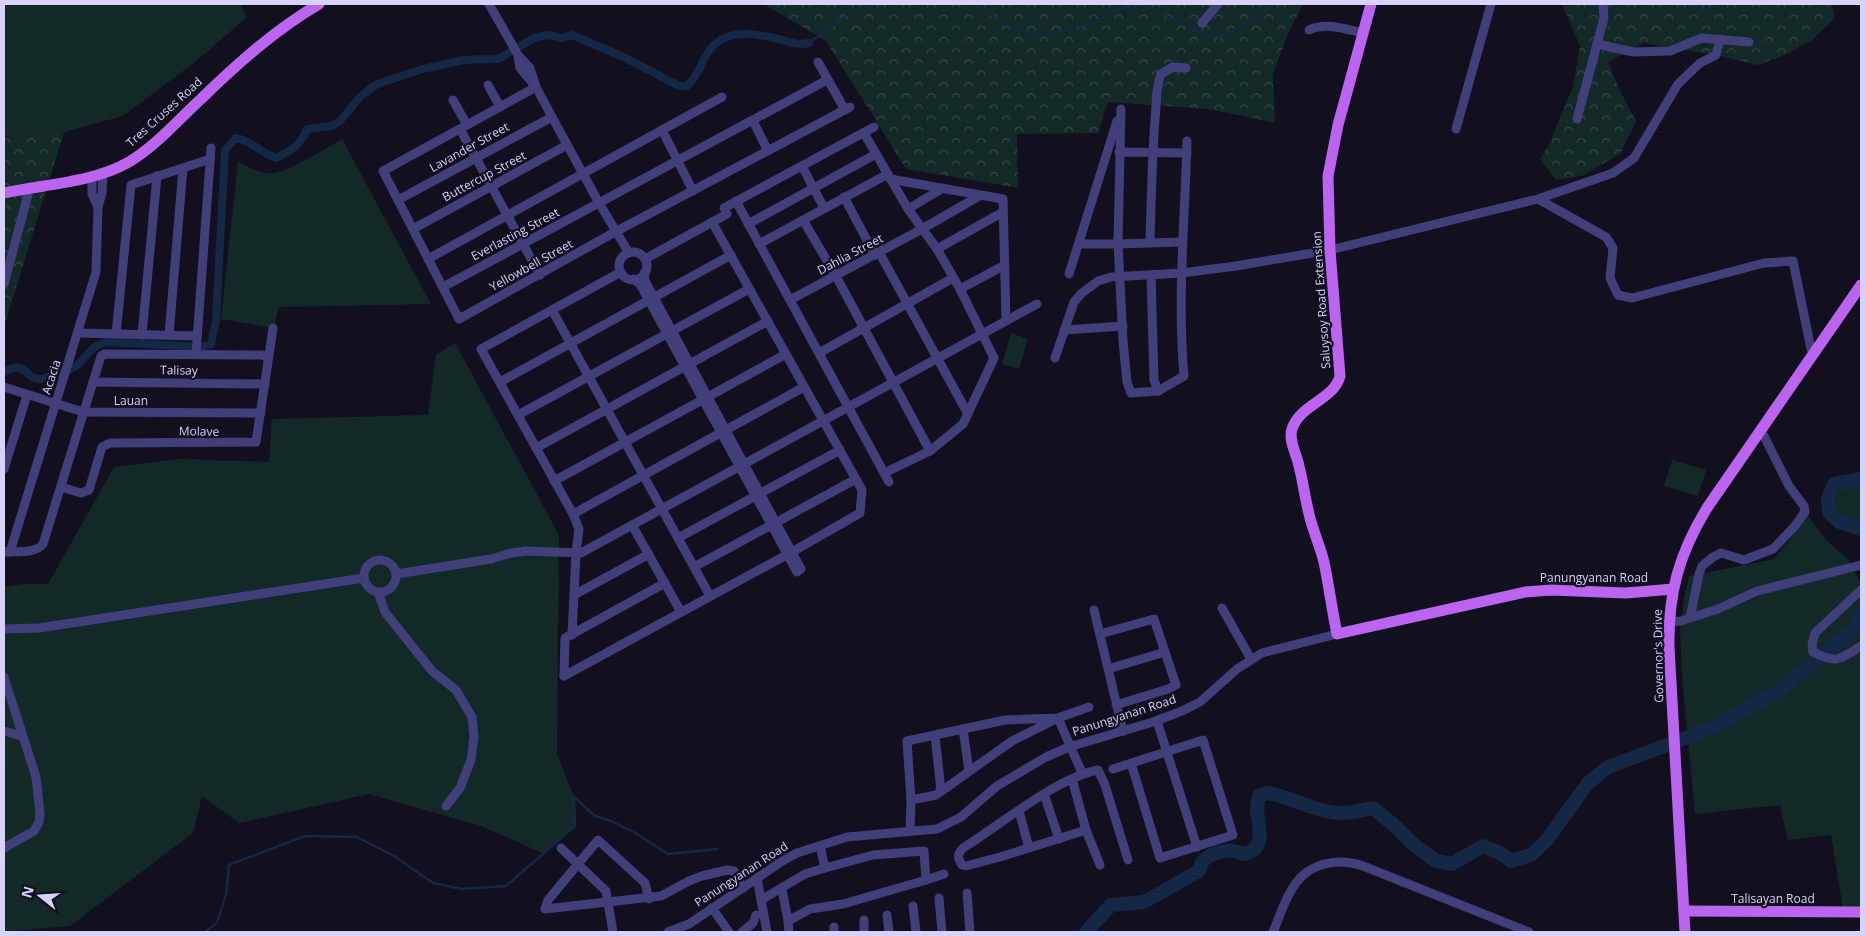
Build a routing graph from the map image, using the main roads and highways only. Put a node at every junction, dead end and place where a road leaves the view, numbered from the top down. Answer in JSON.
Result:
{"nodes":[{"id":1,"x":319,"y":4,"type":"edge"},
{"id":2,"x":1371,"y":4,"type":"edge"},
{"id":3,"x":4,"y":194,"type":"edge"},
{"id":4,"x":1861,"y":285,"type":"edge"},
{"id":5,"x":1672,"y":589,"type":"junction"},
{"id":6,"x":1337,"y":634,"type":"joint"},
{"id":7,"x":1684,"y":911,"type":"junction"},
{"id":8,"x":1861,"y":912,"type":"edge"},
{"id":9,"x":1686,"y":932,"type":"edge"}],
"edges":[{"from":1,"to":3,"type":"main road","name":"Tres Cruses Road"},
{"from":2,"to":6,"type":"main road","name":"Saluysoy Road Extension"},
{"from":4,"to":5,"type":"main road","name":"Governor's Drive"},
{"from":5,"to":6,"type":"main road","name":"Panungyanan Road"},
{"from":5,"to":7,"type":"main road","name":"Governor's Drive"},
{"from":7,"to":8,"type":"main road","name":"Talisayan Road"},
{"from":7,"to":9,"type":"main road","name":"Governor's Drive"}]}
